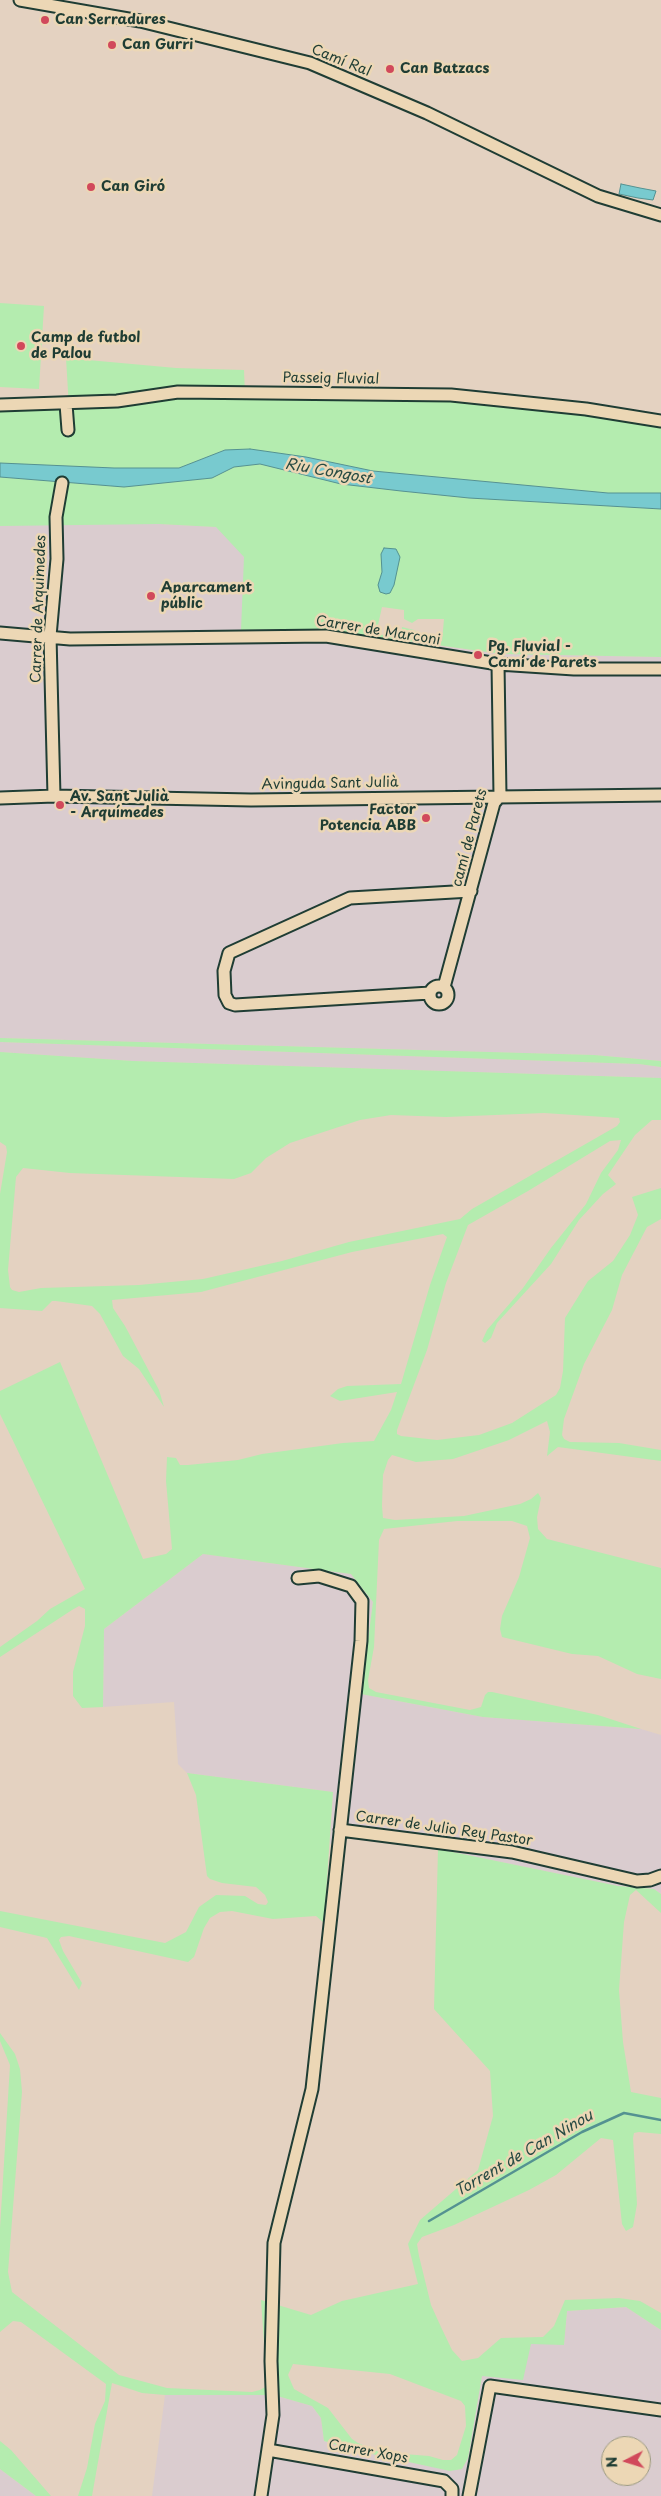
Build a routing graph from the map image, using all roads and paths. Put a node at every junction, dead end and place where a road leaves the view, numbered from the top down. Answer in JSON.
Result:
{"nodes":[{"id":1,"x":20,"y":0,"type":"edge"},
{"id":2,"x":661,"y":215,"type":"edge"},
{"id":3,"x":66,"y":404,"type":"junction"},
{"id":4,"x":0,"y":406,"type":"edge"},
{"id":5,"x":661,"y":422,"type":"edge"},
{"id":6,"x":68,"y":430,"type":"dead end"},
{"id":7,"x":62,"y":483,"type":"dead end"},
{"id":8,"x":0,"y":633,"type":"edge"},
{"id":9,"x":50,"y":636,"type":"junction"},
{"id":10,"x":498,"y":664,"type":"junction"},
{"id":11,"x":661,"y":670,"type":"edge"},
{"id":12,"x":661,"y":794,"type":"edge"},
{"id":13,"x":54,"y":796,"type":"junction"},
{"id":14,"x":500,"y":796,"type":"junction"},
{"id":15,"x":0,"y":798,"type":"edge"},
{"id":16,"x":472,"y":891,"type":"junction"},
{"id":17,"x":444,"y":987,"type":"junction"},
{"id":18,"x":430,"y":993,"type":"junction"},
{"id":19,"x":298,"y":1578,"type":"dead end"},
{"id":20,"x":340,"y":1830,"type":"junction"},
{"id":21,"x":661,"y":1876,"type":"edge"},
{"id":22,"x":661,"y":2410,"type":"edge"},
{"id":23,"x":268,"y":2450,"type":"junction"},
{"id":24,"x":261,"y":2496,"type":"edge"},
{"id":25,"x":452,"y":2496,"type":"edge"},
{"id":26,"x":469,"y":2496,"type":"edge"}],
"edges":[{"from":1,"to":2,"type":"street","name":"Camí Ral"},
{"from":3,"to":4,"type":"street","name":"Passeig Fluvial"},
{"from":3,"to":5,"type":"street","name":"Passeig Fluvial"},
{"from":3,"to":6,"type":"street"},
{"from":7,"to":9,"type":"street","name":"Carrer de Arquimedes"},
{"from":8,"to":9,"type":"street","name":"Carrer de Marconi"},
{"from":9,"to":10,"type":"street","name":"Carrer de Marconi"},
{"from":9,"to":13,"type":"street","name":"Carrer de Arquimedes"},
{"from":10,"to":11,"type":"street","name":"Carrer de Marconi"},
{"from":10,"to":14,"type":"street","name":"camí de Parets"},
{"from":12,"to":14,"type":"street","name":"Avinguda Sant Julià"},
{"from":13,"to":14,"type":"street","name":"Avinguda Sant Julià"},
{"from":13,"to":15,"type":"street","name":"Avinguda Sant Julià"},
{"from":14,"to":16,"type":"street","name":"camí de Parets"},
{"from":16,"to":17,"type":"street","name":"camí de Parets"},
{"from":16,"to":18,"type":"street"},
{"from":17,"to":18,"type":"street"},
{"from":17,"to":18,"type":"street"},
{"from":19,"to":20,"type":"street"},
{"from":20,"to":21,"type":"street","name":"Carrer de Julio Rey Pastor"},
{"from":20,"to":23,"type":"street"},
{"from":22,"to":26,"type":"street"},
{"from":23,"to":24,"type":"street"},
{"from":23,"to":25,"type":"street","name":"Carrer Xops"}]}
